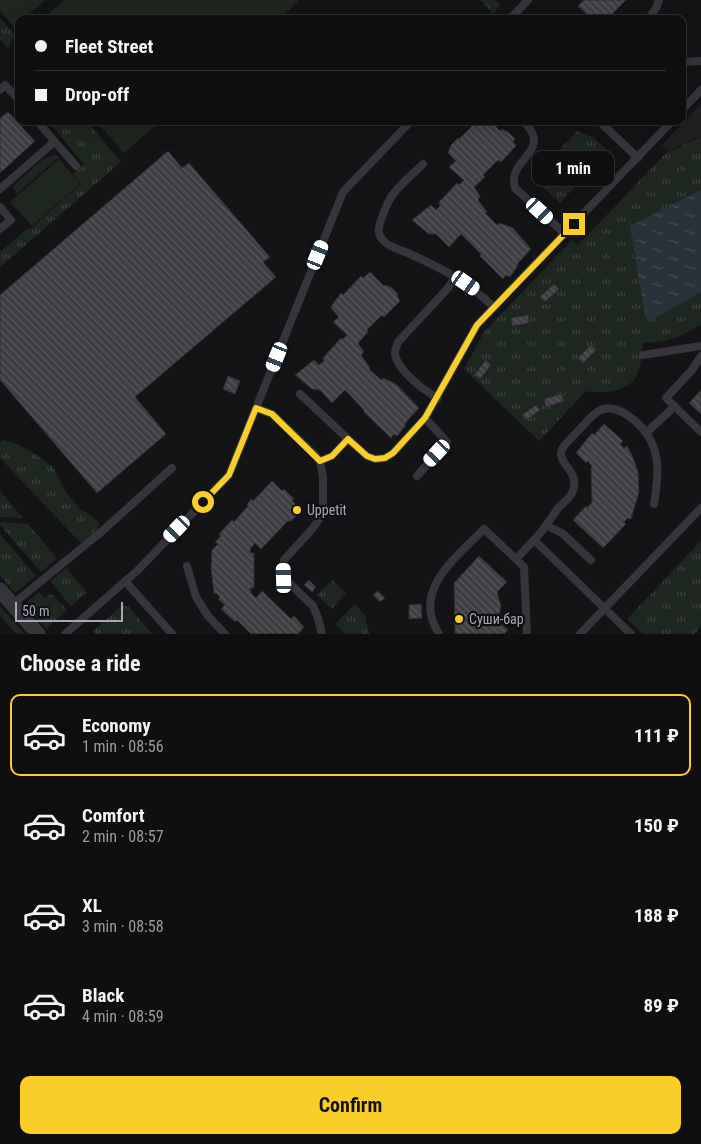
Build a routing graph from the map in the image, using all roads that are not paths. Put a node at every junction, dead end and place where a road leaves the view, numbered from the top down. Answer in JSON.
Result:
{"nodes":[{"id":1,"x":528,"y":0,"type":"edge"},
{"id":2,"x":658,"y":0,"type":"edge"},
{"id":3,"x":514,"y":15,"type":"edge"},
{"id":4,"x":651,"y":15,"type":"edge"},
{"id":5,"x":701,"y":61,"type":"edge"},
{"id":6,"x":686,"y":62,"type":"edge"},
{"id":7,"x":0,"y":90,"type":"edge"},
{"id":8,"x":701,"y":90,"type":"edge"},
{"id":9,"x":15,"y":96,"type":"edge"},
{"id":10,"x":686,"y":106,"type":"edge"},
{"id":11,"x":40,"y":125,"type":"edge"},
{"id":12,"x":407,"y":125,"type":"edge"},
{"id":13,"x":528,"y":125,"type":"edge"},
{"id":14,"x":603,"y":125,"type":"edge"},
{"id":15,"x":668,"y":125,"type":"edge"},
{"id":16,"x":54,"y":142,"type":"junction"},
{"id":17,"x":638,"y":158,"type":"junction"},
{"id":18,"x":423,"y":164,"type":"dead end"},
{"id":19,"x":76,"y":166,"type":"dead end"},
{"id":20,"x":0,"y":189,"type":"edge"},
{"id":21,"x":0,"y":207,"type":"edge"},
{"id":22,"x":0,"y":229,"type":"edge"},
{"id":23,"x":565,"y":234,"type":"junction"},
{"id":24,"x":455,"y":276,"type":"junction"},
{"id":25,"x":494,"y":308,"type":"junction"},
{"id":26,"x":701,"y":346,"type":"edge"},
{"id":27,"x":643,"y":355,"type":"dead end"},
{"id":28,"x":701,"y":356,"type":"edge"},
{"id":29,"x":300,"y":394,"type":"dead end"},
{"id":30,"x":438,"y":398,"type":"junction"},
{"id":31,"x":675,"y":406,"type":"junction"},
{"id":32,"x":256,"y":408,"type":"junction"},
{"id":33,"x":425,"y":418,"type":"junction"},
{"id":34,"x":647,"y":432,"type":"junction"},
{"id":35,"x":701,"y":432,"type":"edge"},
{"id":36,"x":348,"y":439,"type":"junction"},
{"id":37,"x":320,"y":461,"type":"junction"},
{"id":38,"x":172,"y":468,"type":"dead end"},
{"id":39,"x":417,"y":476,"type":"dead end"},
{"id":40,"x":654,"y":504,"type":"dead end"},
{"id":41,"x":701,"y":508,"type":"edge"},
{"id":42,"x":547,"y":526,"type":"junction"},
{"id":43,"x":534,"y":540,"type":"junction"},
{"id":44,"x":516,"y":559,"type":"junction"},
{"id":45,"x":591,"y":560,"type":"dead end"},
{"id":46,"x":187,"y":566,"type":"dead end"},
{"id":47,"x":126,"y":581,"type":"junction"},
{"id":48,"x":0,"y":590,"type":"edge"},
{"id":49,"x":12,"y":604,"type":"junction"},
{"id":50,"x":605,"y":609,"type":"junction"},
{"id":51,"x":38,"y":634,"type":"edge"},
{"id":52,"x":65,"y":634,"type":"edge"},
{"id":53,"x":172,"y":634,"type":"edge"},
{"id":54,"x":225,"y":634,"type":"edge"},
{"id":55,"x":322,"y":634,"type":"edge"},
{"id":56,"x":438,"y":634,"type":"edge"},
{"id":57,"x":527,"y":634,"type":"edge"},
{"id":58,"x":580,"y":634,"type":"edge"},
{"id":59,"x":631,"y":634,"type":"edge"}],
"edges":[{"from":1,"to":3,"type":"lane"},
{"from":2,"to":4,"type":"lane"},
{"from":5,"to":6,"type":"lane"},
{"from":7,"to":9,"type":"lane"},
{"from":8,"to":10,"type":"lane"},
{"from":11,"to":16,"type":"lane"},
{"from":12,"to":32,"type":"lane"},
{"from":13,"to":23,"type":"lane"},
{"from":14,"to":17,"type":"lane"},
{"from":15,"to":17,"type":"lane"},
{"from":16,"to":19,"type":"lane"},
{"from":16,"to":20,"type":"lane"},
{"from":17,"to":23,"type":"lane"},
{"from":18,"to":24,"type":"lane"},
{"from":21,"to":22,"type":"lane"},
{"from":23,"to":25,"type":"lane"},
{"from":24,"to":25,"type":"lane"},
{"from":24,"to":30,"type":"lane"},
{"from":25,"to":30,"type":"lane"},
{"from":26,"to":27,"type":"lane"},
{"from":28,"to":31,"type":"lane"},
{"from":29,"to":36,"type":"lane"},
{"from":30,"to":33,"type":"lane"},
{"from":31,"to":34,"type":"lane"},
{"from":31,"to":35,"type":"lane"},
{"from":32,"to":37,"type":"lane"},
{"from":32,"to":47,"type":"lane"},
{"from":33,"to":36,"type":"lane"},
{"from":33,"to":39,"type":"lane"},
{"from":34,"to":40,"type":"lane"},
{"from":34,"to":42,"type":"lane"},
{"from":36,"to":37,"type":"lane"},
{"from":37,"to":55,"type":"lane"},
{"from":38,"to":49,"type":"lane"},
{"from":41,"to":50,"type":"lane"},
{"from":42,"to":43,"type":"lane"},
{"from":42,"to":45,"type":"lane"},
{"from":43,"to":44,"type":"lane"},
{"from":43,"to":50,"type":"lane"},
{"from":44,"to":56,"type":"lane"},
{"from":44,"to":57,"type":"lane"},
{"from":46,"to":54,"type":"lane"},
{"from":47,"to":52,"type":"lane"},
{"from":47,"to":53,"type":"lane"},
{"from":48,"to":49,"type":"street"},
{"from":49,"to":51,"type":"street"},
{"from":50,"to":58,"type":"lane"},
{"from":50,"to":59,"type":"lane"}]}
